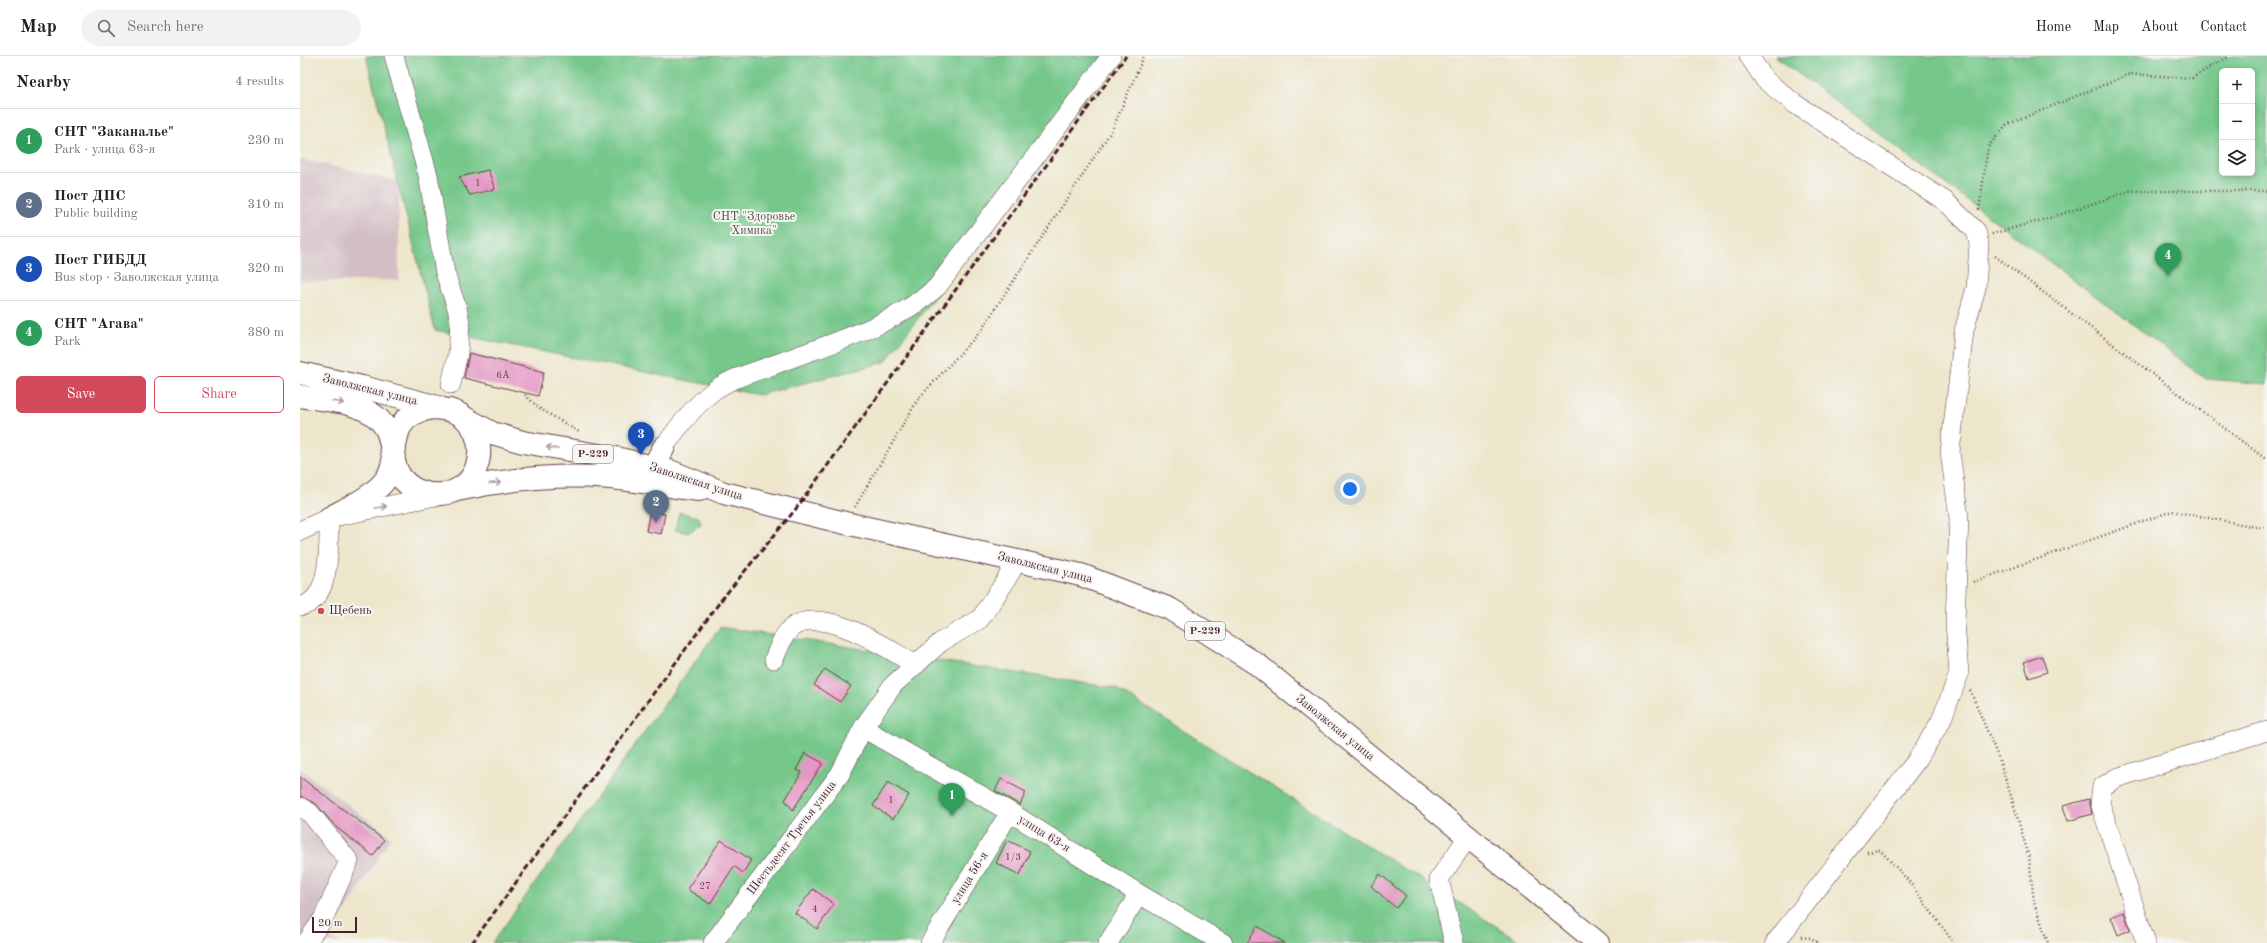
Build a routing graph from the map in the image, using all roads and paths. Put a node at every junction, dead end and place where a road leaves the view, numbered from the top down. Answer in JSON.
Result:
{"nodes":[{"id":1,"x":394,"y":56,"type":"edge"},
{"id":2,"x":1111,"y":56,"type":"edge"},
{"id":3,"x":1144,"y":56,"type":"edge"},
{"id":4,"x":1749,"y":56,"type":"edge"},
{"id":5,"x":2229,"y":56,"type":"edge"},
{"id":6,"x":2267,"y":192,"type":"edge"},
{"id":7,"x":1977,"y":238,"type":"junction"},
{"id":8,"x":300,"y":373,"type":"edge"},
{"id":9,"x":451,"y":384,"type":"dead end"},
{"id":10,"x":525,"y":395,"type":"dead end"},
{"id":11,"x":300,"y":396,"type":"edge"},
{"id":12,"x":441,"y":408,"type":"junction"},
{"id":13,"x":463,"y":417,"type":"junction"},
{"id":14,"x":584,"y":436,"type":"dead end"},
{"id":15,"x":664,"y":447,"type":"joint"},
{"id":16,"x":393,"y":451,"type":"junction"},
{"id":17,"x":2267,"y":460,"type":"edge"},
{"id":18,"x":649,"y":475,"type":"junction"},
{"id":19,"x":451,"y":492,"type":"junction"},
{"id":20,"x":329,"y":518,"type":"junction"},
{"id":21,"x":845,"y":523,"type":"junction"},
{"id":22,"x":2267,"y":529,"type":"edge"},
{"id":23,"x":300,"y":531,"type":"edge"},
{"id":24,"x":1017,"y":561,"type":"junction"},
{"id":25,"x":1957,"y":587,"type":"junction"},
{"id":26,"x":300,"y":606,"type":"edge"},
{"id":27,"x":774,"y":659,"type":"dead end"},
{"id":28,"x":916,"y":665,"type":"junction"},
{"id":29,"x":1959,"y":673,"type":"junction"},
{"id":30,"x":863,"y":728,"type":"junction"},
{"id":31,"x":2267,"y":731,"type":"edge"},
{"id":32,"x":300,"y":807,"type":"edge"},
{"id":33,"x":1010,"y":812,"type":"junction"},
{"id":34,"x":1468,"y":837,"type":"junction"},
{"id":35,"x":1845,"y":854,"type":"junction"},
{"id":36,"x":1139,"y":894,"type":"junction"},
{"id":37,"x":306,"y":943,"type":"edge"},
{"id":38,"x":713,"y":943,"type":"edge"},
{"id":39,"x":930,"y":943,"type":"edge"},
{"id":40,"x":1108,"y":943,"type":"edge"},
{"id":41,"x":1223,"y":943,"type":"edge"},
{"id":42,"x":1454,"y":943,"type":"edge"},
{"id":43,"x":1598,"y":943,"type":"edge"},
{"id":44,"x":1775,"y":943,"type":"edge"},
{"id":45,"x":1954,"y":943,"type":"edge"},
{"id":46,"x":2048,"y":943,"type":"edge"},
{"id":47,"x":2146,"y":943,"type":"edge"}],
"edges":[{"from":1,"to":9,"type":"street"},
{"from":2,"to":15,"type":"street"},
{"from":3,"to":21,"type":"path"},
{"from":4,"to":7,"type":"street"},
{"from":5,"to":7,"type":"path"},
{"from":6,"to":7,"type":"path"},
{"from":7,"to":17,"type":"path"},
{"from":7,"to":25,"type":"street"},
{"from":8,"to":12,"type":"main road","name":"Заволжская улица","number":"Р-229"},
{"from":10,"to":14,"type":"path"},
{"from":11,"to":16,"type":"main road","one_way":true},
{"from":12,"to":13,"type":"main road","number":"Р-229"},
{"from":12,"to":16,"type":"main road"},
{"from":18,"to":13,"type":"main road","name":"Заволжская улица","number":"Р-229","one_way":true},
{"from":13,"to":19,"type":"main road","number":"Р-229"},
{"from":15,"to":18,"type":"main road"},
{"from":16,"to":19,"type":"main road"},
{"from":16,"to":20,"type":"main road"},
{"from":19,"to":18,"type":"main road","one_way":true},
{"from":18,"to":21,"type":"main road","name":"Заволжская улица","number":"Р-229"},
{"from":20,"to":19,"type":"street","one_way":true},
{"from":20,"to":23,"type":"street"},
{"from":20,"to":26,"type":"street"},
{"from":21,"to":24,"type":"main road","name":"Заволжская улица","number":"Р-229"},
{"from":22,"to":25,"type":"path"},
{"from":24,"to":28,"type":"street","name":"Шестьдесят Третья улица"},
{"from":24,"to":34,"type":"main road","name":"Заволжская улица","number":"Р-229"},
{"from":25,"to":29,"type":"street"},
{"from":27,"to":28,"type":"street"},
{"from":28,"to":30,"type":"street","name":"Шестьдесят Третья улица"},
{"from":29,"to":35,"type":"street"},
{"from":29,"to":46,"type":"path"},
{"from":30,"to":33,"type":"street","name":"улица 63-я"},
{"from":30,"to":38,"type":"street","name":"Шестьдесят Третья улица"},
{"from":31,"to":47,"type":"street"},
{"from":32,"to":37,"type":"street"},
{"from":33,"to":36,"type":"street","name":"улица 63-я"},
{"from":33,"to":39,"type":"street","name":"улица 56-я"},
{"from":34,"to":42,"type":"street"},
{"from":34,"to":43,"type":"main road","name":"Заволжская улица","number":"Р-229"},
{"from":35,"to":44,"type":"street"},
{"from":35,"to":45,"type":"path"},
{"from":36,"to":40,"type":"street"},
{"from":36,"to":41,"type":"street","name":"улица 63-я"}]}
